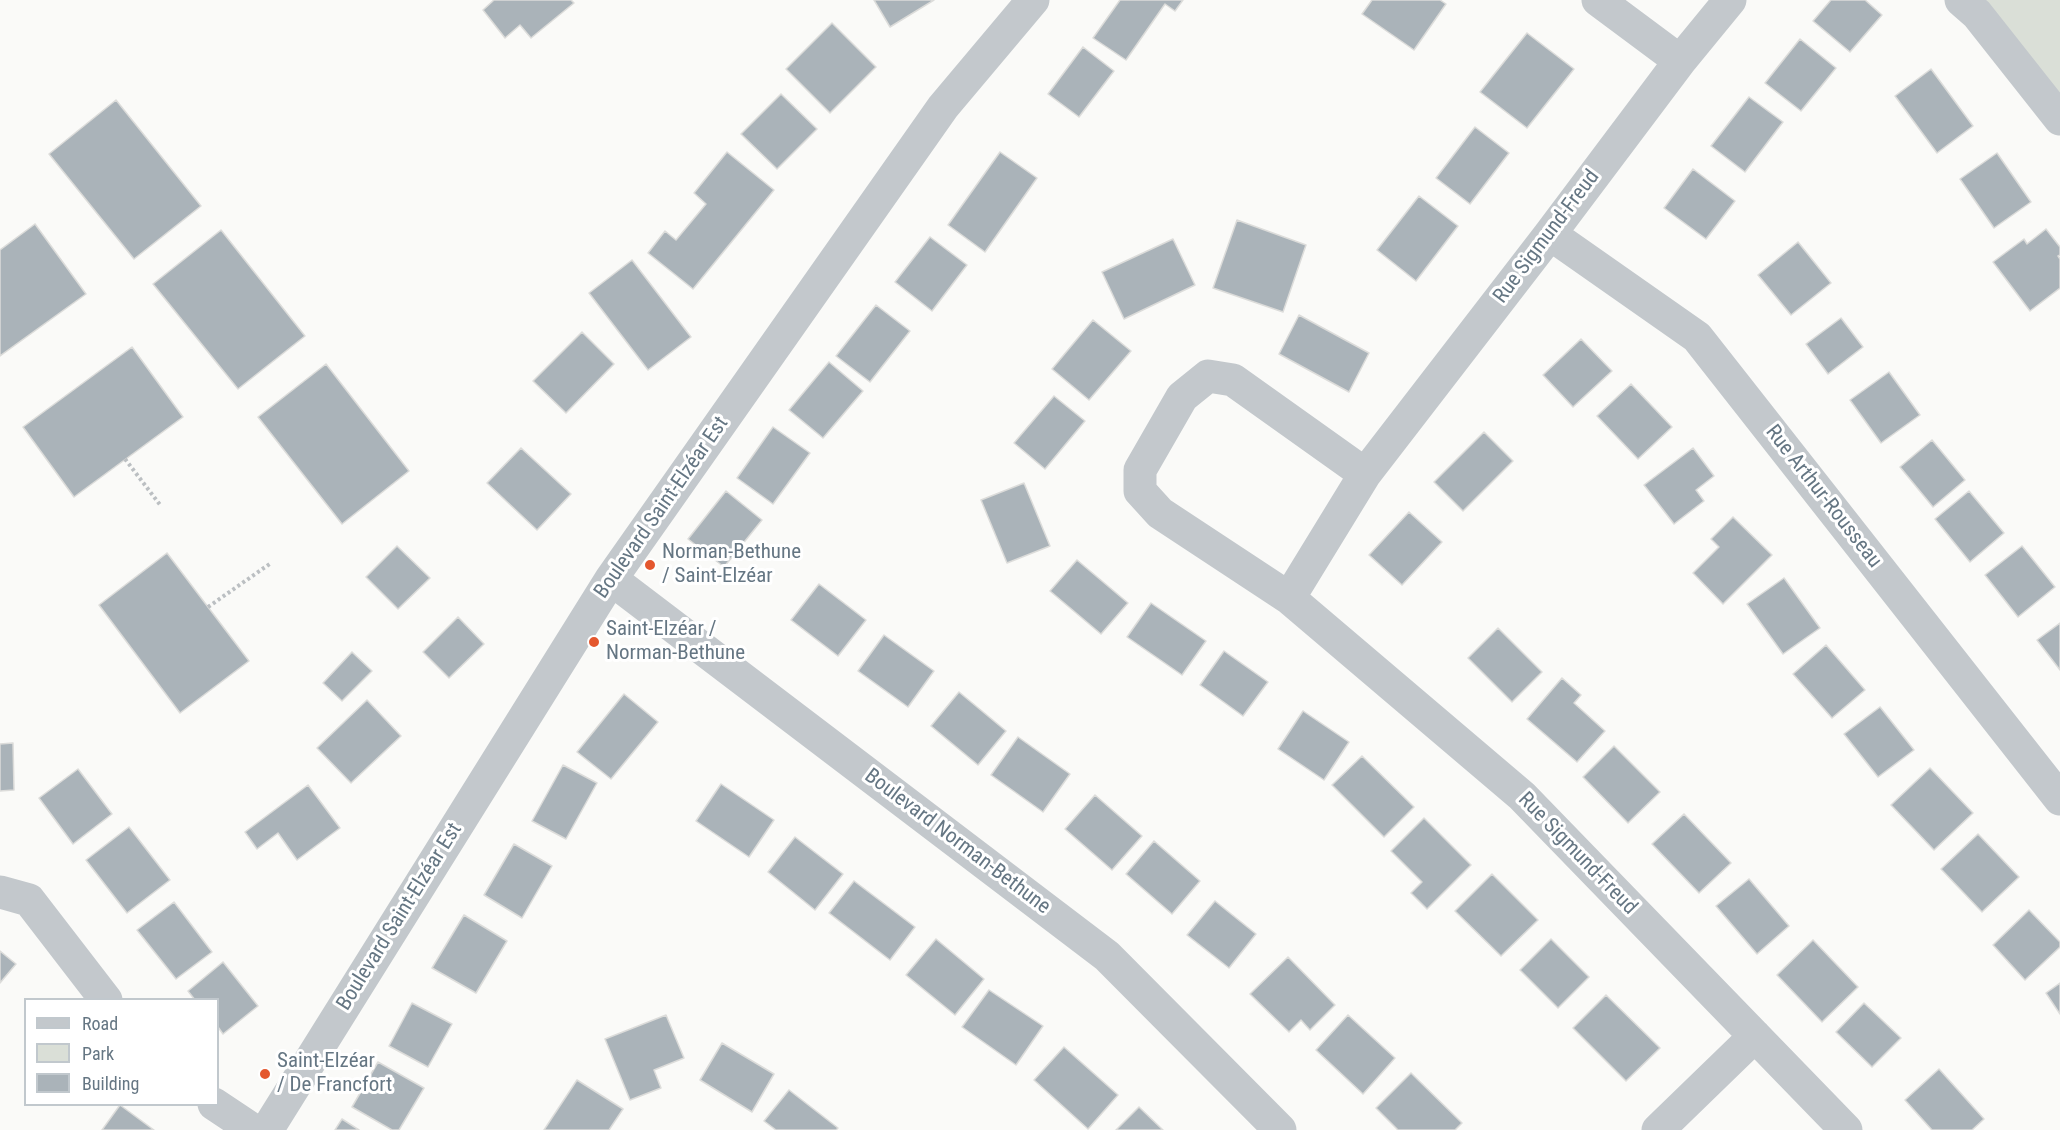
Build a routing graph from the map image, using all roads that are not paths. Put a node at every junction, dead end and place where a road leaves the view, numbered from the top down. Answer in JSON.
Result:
{"nodes":[{"id":1,"x":1033,"y":0,"type":"edge"},
{"id":2,"x":1598,"y":0,"type":"edge"},
{"id":3,"x":1730,"y":0,"type":"edge"},
{"id":4,"x":1961,"y":0,"type":"edge"},
{"id":5,"x":1680,"y":61,"type":"junction"},
{"id":6,"x":2060,"y":119,"type":"edge"},
{"id":7,"x":1550,"y":234,"type":"junction"},
{"id":8,"x":1365,"y":474,"type":"junction"},
{"id":9,"x":611,"y":579,"type":"junction"},
{"id":10,"x":1289,"y":598,"type":"junction"},
{"id":11,"x":2060,"y":799,"type":"edge"},
{"id":12,"x":0,"y":891,"type":"edge"},
{"id":13,"x":105,"y":998,"type":"edge"},
{"id":14,"x":1755,"y":1036,"type":"junction"},
{"id":15,"x":217,"y":1106,"type":"edge"},
{"id":16,"x":253,"y":1130,"type":"edge"},
{"id":17,"x":267,"y":1130,"type":"edge"},
{"id":18,"x":1280,"y":1130,"type":"edge"},
{"id":19,"x":1658,"y":1130,"type":"edge"},
{"id":20,"x":1846,"y":1130,"type":"edge"}],
"edges":[{"from":1,"to":9,"type":"street","name":"Boulevard Saint-Elzéar Est"},
{"from":2,"to":5,"type":"street"},
{"from":3,"to":5,"type":"street","name":"Rue Sigmund-Freud"},
{"from":4,"to":6,"type":"street"},
{"from":5,"to":7,"type":"street","name":"Rue Sigmund-Freud"},
{"from":7,"to":8,"type":"street","name":"Rue Sigmund-Freud"},
{"from":7,"to":11,"type":"street","name":"Rue Arthur-Rousseau"},
{"from":8,"to":10,"type":"street","name":"Rue Sigmund-Freud"},
{"from":8,"to":10,"type":"street","name":"Rue Sigmund-Freud"},
{"from":9,"to":17,"type":"street","name":"Boulevard Saint-Elzéar Est"},
{"from":9,"to":18,"type":"street","name":"Boulevard Norman-Bethune"},
{"from":10,"to":14,"type":"street","name":"Rue Sigmund-Freud"},
{"from":12,"to":13,"type":"street"},
{"from":14,"to":19,"type":"street"},
{"from":14,"to":20,"type":"street","name":"Rue Sigmund-Freud"},
{"from":15,"to":16,"type":"street"}]}
